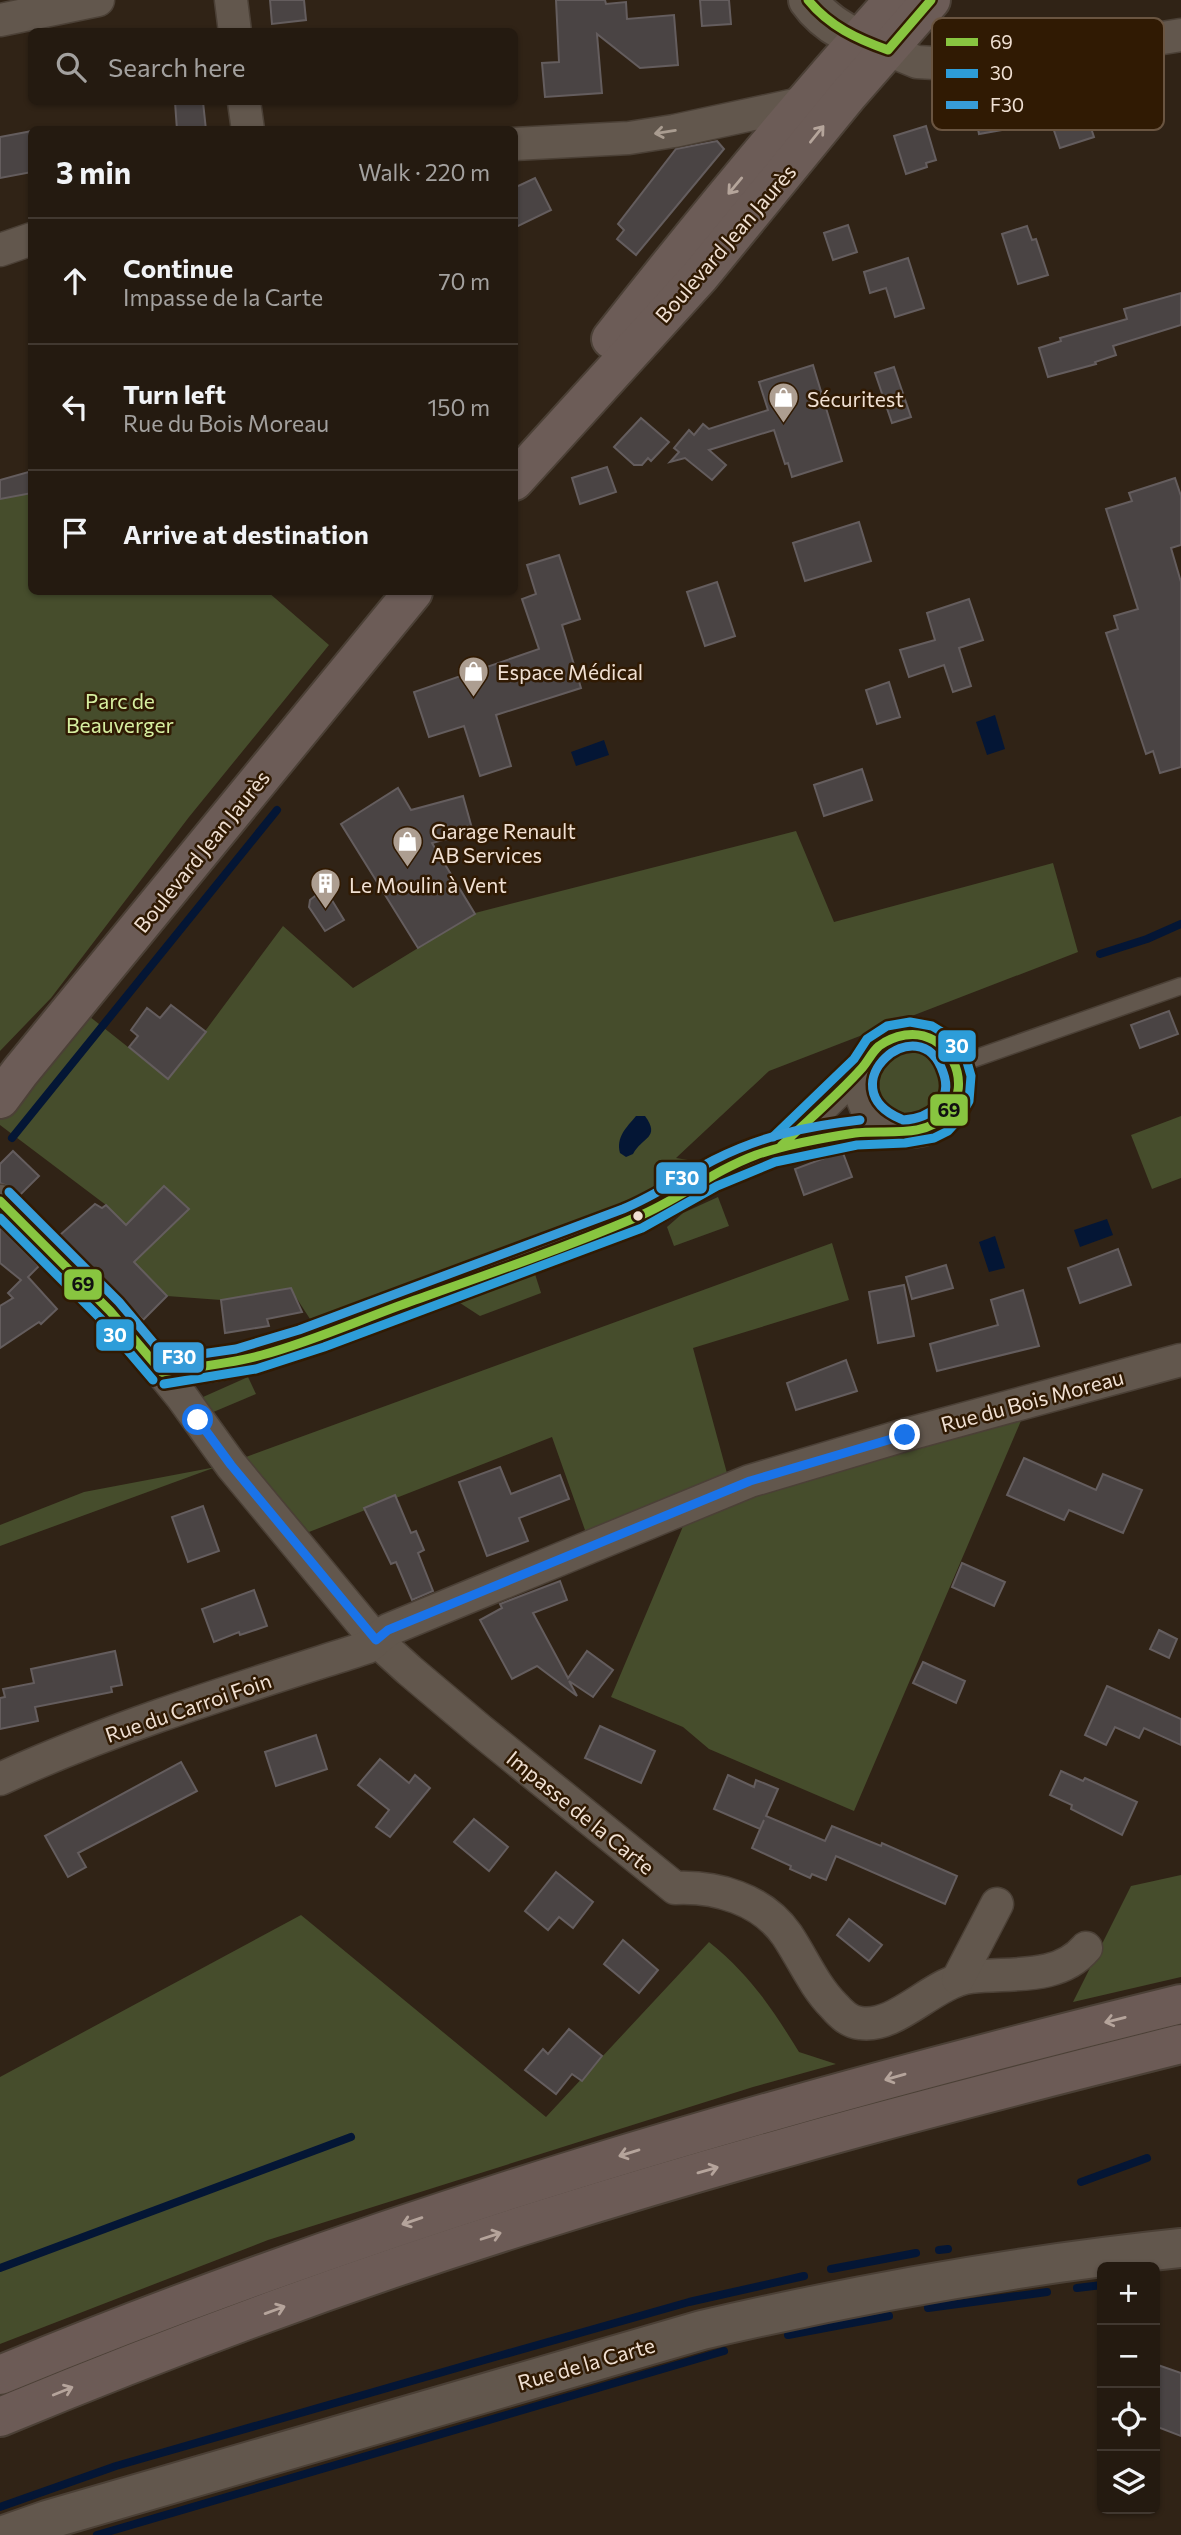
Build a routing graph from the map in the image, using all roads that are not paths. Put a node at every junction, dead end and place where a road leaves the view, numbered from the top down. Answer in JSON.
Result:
{"nodes":[{"id":1,"x":98,"y":0,"type":"edge"},
{"id":2,"x":231,"y":0,"type":"edge"},
{"id":3,"x":808,"y":0,"type":"edge"},
{"id":4,"x":894,"y":0,"type":"edge"},
{"id":5,"x":930,"y":0,"type":"edge"},
{"id":6,"x":0,"y":20,"type":"edge"},
{"id":7,"x":234,"y":28,"type":"edge"},
{"id":8,"x":873,"y":45,"type":"junction"},
{"id":9,"x":932,"y":63,"type":"edge"},
{"id":10,"x":804,"y":103,"type":"junction"},
{"id":11,"x":244,"y":105,"type":"edge"},
{"id":12,"x":247,"y":126,"type":"edge"},
{"id":13,"x":518,"y":144,"type":"edge"},
{"id":14,"x":28,"y":240,"type":"edge"},
{"id":15,"x":0,"y":250,"type":"edge"},
{"id":16,"x":518,"y":458,"type":"edge"},
{"id":17,"x":518,"y":477,"type":"edge"},
{"id":18,"x":411,"y":596,"type":"edge"},
{"id":19,"x":1181,"y":986,"type":"edge"},
{"id":20,"x":956,"y":1065,"type":"junction"},
{"id":21,"x":863,"y":1067,"type":"junction"},
{"id":22,"x":0,"y":1099,"type":"edge"},
{"id":23,"x":896,"y":1130,"type":"junction"},
{"id":24,"x":780,"y":1146,"type":"junction"},
{"id":25,"x":0,"y":1201,"type":"edge"},
{"id":26,"x":1181,"y":1360,"type":"edge"},
{"id":27,"x":162,"y":1373,"type":"junction"},
{"id":28,"x":376,"y":1640,"type":"junction"},
{"id":29,"x":0,"y":1779,"type":"edge"},
{"id":30,"x":997,"y":1904,"type":"dead end"},
{"id":31,"x":1079,"y":1943,"type":"dead end"},
{"id":32,"x":958,"y":1979,"type":"junction"},
{"id":33,"x":1181,"y":2004,"type":"edge"},
{"id":34,"x":1181,"y":2044,"type":"edge"},
{"id":35,"x":1181,"y":2248,"type":"edge"},
{"id":36,"x":0,"y":2375,"type":"edge"},
{"id":37,"x":0,"y":2417,"type":"edge"},
{"id":38,"x":4,"y":2535,"type":"edge"}],
"edges":[{"from":1,"to":6,"type":"street"},
{"from":2,"to":7,"type":"street"},
{"from":3,"to":8,"type":"street"},
{"from":4,"to":8,"type":"main road","name":"Boulevard Jean Jaurès"},
{"from":5,"to":8,"type":"main road","name":"Boulevard Jean Jaurès"},
{"from":8,"to":9,"type":"street"},
{"from":8,"to":10,"type":"main road","name":"Boulevard Jean Jaurès"},
{"from":17,"to":8,"type":"main road","name":"Boulevard Jean Jaurès","one_way":true},
{"from":10,"to":13,"type":"street","one_way":true},
{"from":10,"to":16,"type":"main road","name":"Boulevard Jean Jaurès","one_way":true},
{"from":11,"to":12,"type":"street"},
{"from":14,"to":15,"type":"street"},
{"from":18,"to":22,"type":"main road","name":"Boulevard Jean Jaurès"},
{"from":19,"to":20,"type":"lane"},
{"from":20,"to":21,"type":"street"},
{"from":20,"to":23,"type":"street"},
{"from":21,"to":23,"type":"street"},
{"from":21,"to":24,"type":"street"},
{"from":23,"to":24,"type":"street"},
{"from":24,"to":27,"type":"street"},
{"from":25,"to":27,"type":"street","name":"Impasse de la Carte"},
{"from":26,"to":28,"type":"street","name":"Rue du Bois Moreau"},
{"from":27,"to":28,"type":"street","name":"Impasse de la Carte"},
{"from":28,"to":29,"type":"street","name":"Rue du Carroi Foin"},
{"from":28,"to":32,"type":"street","name":"Impasse de la Carte"},
{"from":30,"to":32,"type":"street"},
{"from":31,"to":32,"type":"street","name":"Impasse de la Carte"},
{"from":33,"to":36,"type":"highway","one_way":true},
{"from":37,"to":34,"type":"highway","one_way":true},
{"from":35,"to":38,"type":"street","name":"Rue de la Carte"}]}
